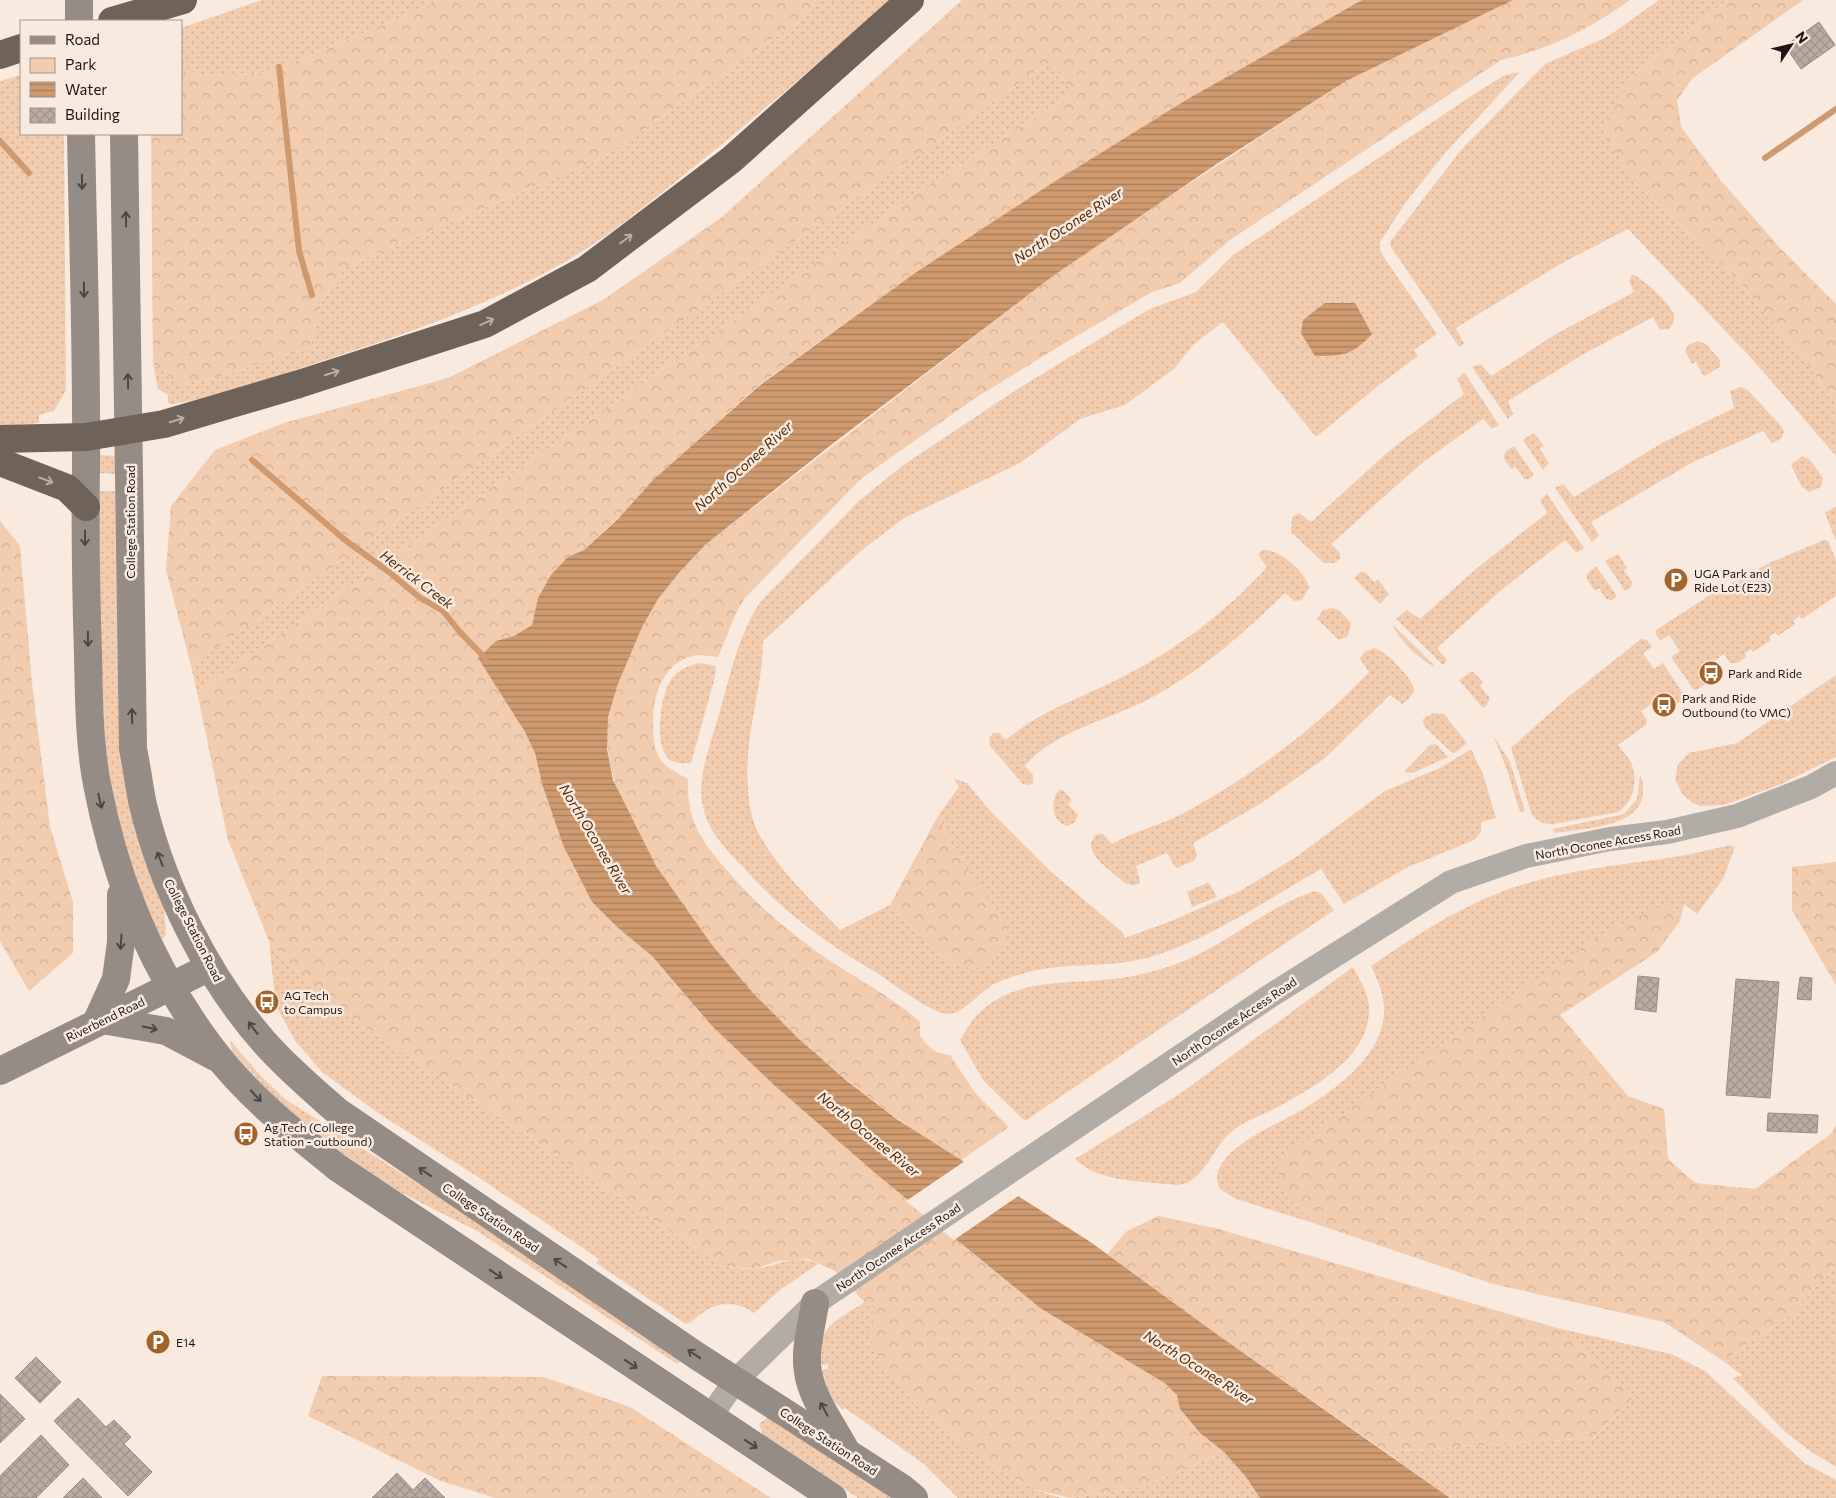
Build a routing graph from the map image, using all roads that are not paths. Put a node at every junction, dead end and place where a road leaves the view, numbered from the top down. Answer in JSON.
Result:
{"nodes":[{"id":1,"x":79,"y":0,"type":"edge"},
{"id":2,"x":122,"y":0,"type":"edge"},
{"id":3,"x":183,"y":0,"type":"edge"},
{"id":4,"x":910,"y":0,"type":"edge"},
{"id":5,"x":79,"y":20,"type":"edge"},
{"id":6,"x":115,"y":20,"type":"edge"},
{"id":7,"x":122,"y":20,"type":"edge"},
{"id":8,"x":20,"y":48,"type":"edge"},
{"id":9,"x":0,"y":54,"type":"edge"},
{"id":10,"x":81,"y":135,"type":"edge"},
{"id":11,"x":124,"y":135,"type":"edge"},
{"id":12,"x":129,"y":430,"type":"junction"},
{"id":13,"x":86,"y":437,"type":"junction"},
{"id":14,"x":0,"y":439,"type":"edge"},
{"id":15,"x":0,"y":462,"type":"edge"},
{"id":16,"x":86,"y":507,"type":"junction"},
{"id":17,"x":1836,"y":773,"type":"edge"},
{"id":18,"x":120,"y":876,"type":"junction"},
{"id":19,"x":210,"y":967,"type":"junction"},
{"id":20,"x":170,"y":988,"type":"junction"},
{"id":21,"x":99,"y":1022,"type":"junction"},
{"id":22,"x":222,"y":1061,"type":"junction"},
{"id":23,"x":0,"y":1071,"type":"edge"},
{"id":24,"x":815,"y":1303,"type":"junction"},
{"id":25,"x":735,"y":1381,"type":"junction"},
{"id":26,"x":710,"y":1417,"type":"junction"},
{"id":27,"x":847,"y":1452,"type":"junction"},
{"id":28,"x":834,"y":1498,"type":"edge"},
{"id":29,"x":914,"y":1498,"type":"edge"}],
"edges":[{"from":1,"to":5,"type":"main road"},
{"from":2,"to":7,"type":"main road"},
{"from":3,"to":6,"type":"highway"},
{"from":12,"to":4,"type":"highway","one_way":true},
{"from":8,"to":9,"type":"highway"},
{"from":10,"to":13,"type":"main road","one_way":true},
{"from":12,"to":11,"type":"main road","name":"College Station Road","one_way":true},
{"from":12,"to":13,"type":"highway"},
{"from":19,"to":12,"type":"main road","name":"College Station Road","one_way":true},
{"from":13,"to":14,"type":"highway"},
{"from":13,"to":16,"type":"main road"},
{"from":15,"to":16,"type":"highway","one_way":true},
{"from":16,"to":18,"type":"main road","one_way":true},
{"from":17,"to":24,"type":"street","name":"North Oconee Access Road"},
{"from":18,"to":20,"type":"main road"},
{"from":18,"to":21,"type":"main road","one_way":true},
{"from":19,"to":20,"type":"main road","name":"Riverbend Road"},
{"from":25,"to":19,"type":"main road","name":"College Station Road","one_way":true},
{"from":20,"to":21,"type":"main road","name":"Riverbend Road"},
{"from":20,"to":22,"type":"main road"},
{"from":21,"to":22,"type":"main road","one_way":true},
{"from":21,"to":23,"type":"main road","name":"Riverbend Road"},
{"from":22,"to":26,"type":"main road","one_way":true},
{"from":24,"to":25,"type":"street","name":"North Oconee Access Road"},
{"from":27,"to":24,"type":"main road","one_way":true},
{"from":25,"to":26,"type":"street","name":"North Oconee Access Road"},
{"from":25,"to":27,"type":"main road","name":"College Station Road"},
{"from":26,"to":28,"type":"main road","one_way":true},
{"from":27,"to":29,"type":"main road","name":"College Station Road"}]}
